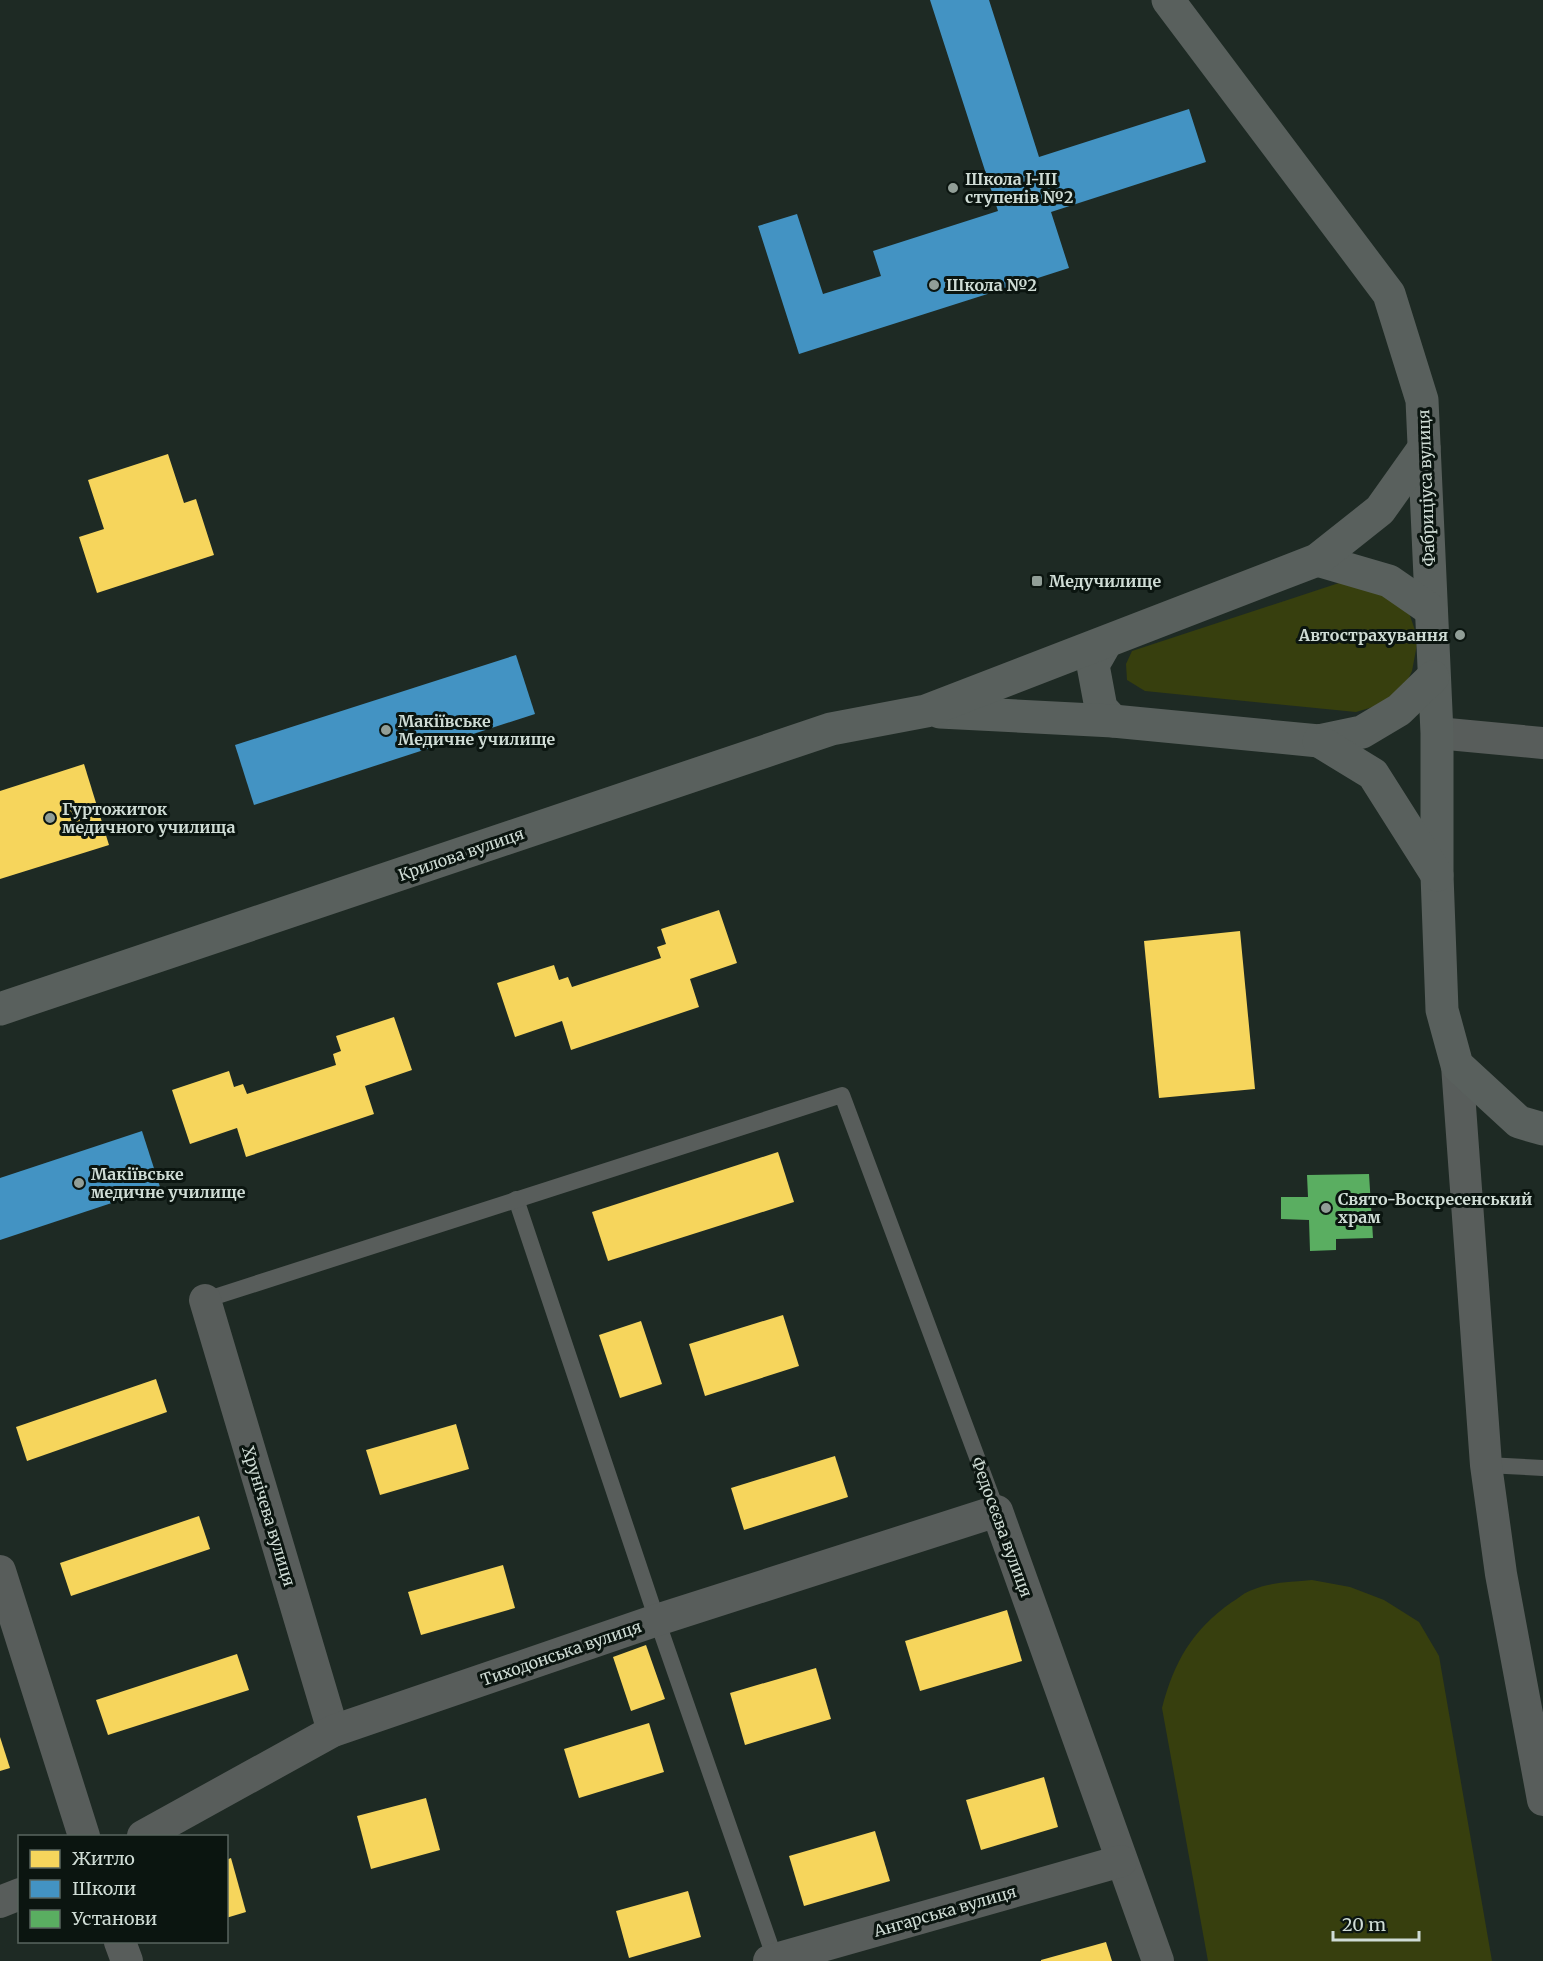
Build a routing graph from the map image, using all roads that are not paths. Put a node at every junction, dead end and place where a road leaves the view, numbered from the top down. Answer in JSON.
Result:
{"nodes":[{"id":1,"x":1168,"y":0,"type":"edge"},
{"id":2,"x":1424,"y":448,"type":"junction"},
{"id":3,"x":1317,"y":560,"type":"junction"},
{"id":4,"x":1431,"y":610,"type":"junction"},
{"id":5,"x":1105,"y":644,"type":"junction"},
{"id":6,"x":1433,"y":678,"type":"junction"},
{"id":7,"x":926,"y":711,"type":"junction"},
{"id":8,"x":1113,"y":721,"type":"junction"},
{"id":9,"x":1437,"y":733,"type":"junction"},
{"id":10,"x":1318,"y":741,"type":"junction"},
{"id":11,"x":1543,"y":743,"type":"edge"},
{"id":12,"x":1437,"y":875,"type":"junction"},
{"id":13,"x":0,"y":1010,"type":"edge"},
{"id":14,"x":1457,"y":1065,"type":"junction"},
{"id":15,"x":1543,"y":1129,"type":"edge"},
{"id":16,"x":516,"y":1199,"type":"junction"},
{"id":17,"x":205,"y":1300,"type":"joint"},
{"id":18,"x":1486,"y":1465,"type":"junction"},
{"id":19,"x":1543,"y":1468,"type":"edge"},
{"id":20,"x":997,"y":1511,"type":"junction"},
{"id":21,"x":0,"y":1571,"type":"edge"},
{"id":22,"x":657,"y":1620,"type":"junction"},
{"id":23,"x":333,"y":1731,"type":"junction"},
{"id":24,"x":1543,"y":1800,"type":"edge"},
{"id":25,"x":84,"y":1835,"type":"edge"},
{"id":26,"x":145,"y":1835,"type":"edge"},
{"id":27,"x":1120,"y":1861,"type":"junction"},
{"id":28,"x":18,"y":1895,"type":"edge"},
{"id":29,"x":0,"y":1902,"type":"edge"},
{"id":30,"x":121,"y":1943,"type":"edge"},
{"id":31,"x":772,"y":1960,"type":"edge"},
{"id":32,"x":127,"y":1961,"type":"edge"},
{"id":33,"x":1158,"y":1961,"type":"edge"}],
"edges":[{"from":1,"to":2,"type":"main road","name":"Фабриціуса вулиця"},
{"from":2,"to":3,"type":"main road"},
{"from":2,"to":4,"type":"main road","name":"Фабриціуса вулиця"},
{"from":3,"to":4,"type":"main road"},
{"from":3,"to":5,"type":"main road"},
{"from":4,"to":6,"type":"main road","name":"Фабриціуса вулиця"},
{"from":5,"to":7,"type":"main road"},
{"from":5,"to":8,"type":"main road"},
{"from":6,"to":9,"type":"main road","name":"Фабриціуса вулиця"},
{"from":6,"to":10,"type":"main road"},
{"from":7,"to":8,"type":"main road"},
{"from":7,"to":13,"type":"main road","name":"Крилова вулиця"},
{"from":8,"to":10,"type":"main road"},
{"from":9,"to":11,"type":"street"},
{"from":9,"to":12,"type":"main road","name":"Фабриціуса вулиця"},
{"from":10,"to":12,"type":"main road"},
{"from":12,"to":14,"type":"main road","name":"Фабриціуса вулиця"},
{"from":14,"to":15,"type":"main road"},
{"from":14,"to":18,"type":"street"},
{"from":16,"to":17,"type":"lane"},
{"from":16,"to":20,"type":"lane","name":"Федосєєва вулиця"},
{"from":16,"to":22,"type":"lane"},
{"from":17,"to":23,"type":"street","name":"Хрунічева вулиця"},
{"from":18,"to":19,"type":"lane"},
{"from":18,"to":24,"type":"street"},
{"from":20,"to":22,"type":"street","name":"Тиходонська вулиця"},
{"from":20,"to":27,"type":"street","name":"Федосєєва вулиця"},
{"from":21,"to":25,"type":"street"},
{"from":22,"to":23,"type":"street","name":"Тиходонська вулиця"},
{"from":22,"to":31,"type":"lane"},
{"from":23,"to":26,"type":"street","name":"Тиходонська вулиця"},
{"from":27,"to":31,"type":"street","name":"Ангарська вулиця"},
{"from":27,"to":33,"type":"street","name":"Федосєєва вулиця"},
{"from":28,"to":29,"type":"street"},
{"from":30,"to":32,"type":"street"}]}
